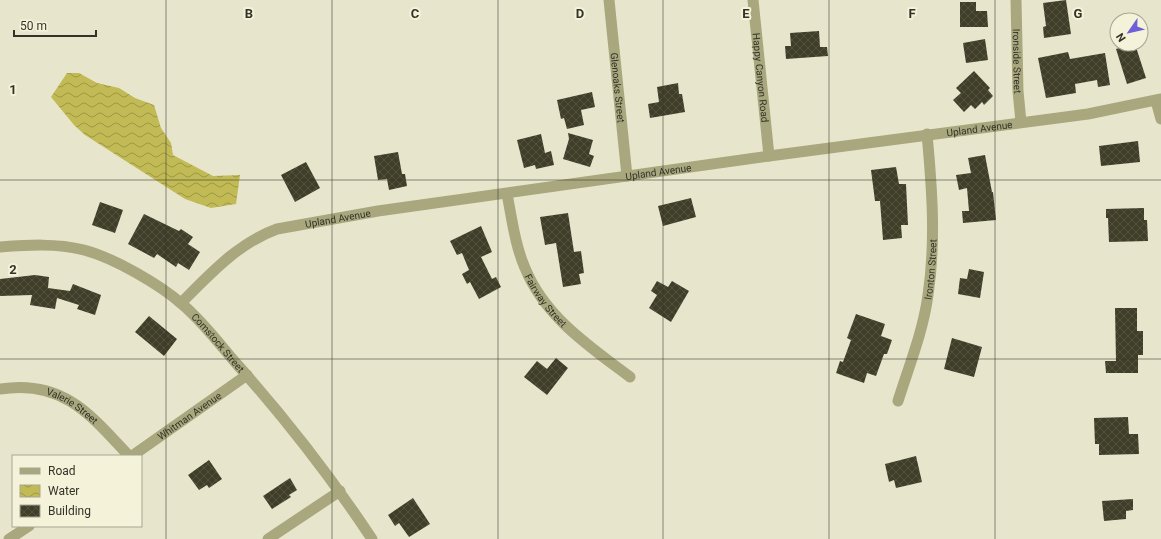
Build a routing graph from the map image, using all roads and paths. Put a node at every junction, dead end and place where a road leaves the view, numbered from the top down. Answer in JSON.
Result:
{"nodes":[{"id":1,"x":609,"y":0,"type":"edge"},
{"id":2,"x":753,"y":0,"type":"edge"},
{"id":3,"x":1016,"y":0,"type":"edge"},
{"id":4,"x":1159,"y":100,"type":"edge"},
{"id":5,"x":1161,"y":119,"type":"edge"},
{"id":6,"x":1021,"y":122,"type":"junction"},
{"id":7,"x":927,"y":134,"type":"junction"},
{"id":8,"x":769,"y":156,"type":"junction"},
{"id":9,"x":627,"y":176,"type":"junction"},
{"id":10,"x":507,"y":194,"type":"junction"},
{"id":11,"x":0,"y":247,"type":"edge"},
{"id":12,"x":181,"y":303,"type":"junction"},
{"id":13,"x":247,"y":376,"type":"junction"},
{"id":14,"x":630,"y":377,"type":"dead end"},
{"id":15,"x":0,"y":389,"type":"edge"},
{"id":16,"x":898,"y":401,"type":"dead end"},
{"id":17,"x":130,"y":455,"type":"edge"},
{"id":18,"x":132,"y":455,"type":"edge"},
{"id":19,"x":340,"y":491,"type":"junction"},
{"id":20,"x":28,"y":527,"type":"edge"},
{"id":21,"x":10,"y":539,"type":"edge"},
{"id":22,"x":268,"y":539,"type":"edge"},
{"id":23,"x":372,"y":539,"type":"edge"}],
"edges":[{"from":1,"to":9,"type":"street","name":"Glenoaks Street"},
{"from":2,"to":8,"type":"street","name":"Happy Canyon Road"},
{"from":3,"to":6,"type":"street","name":"Ironside Street"},
{"from":4,"to":5,"type":"street"},
{"from":4,"to":6,"type":"street","name":"Upland Avenue"},
{"from":6,"to":7,"type":"street","name":"Upland Avenue"},
{"from":7,"to":8,"type":"street","name":"Upland Avenue"},
{"from":7,"to":16,"type":"street","name":"Ironton Street"},
{"from":8,"to":9,"type":"street","name":"Upland Avenue"},
{"from":9,"to":10,"type":"street","name":"Upland Avenue"},
{"from":10,"to":12,"type":"street","name":"Upland Avenue"},
{"from":10,"to":14,"type":"street","name":"Fairway Street"},
{"from":11,"to":12,"type":"street","name":"Comstock Street"},
{"from":12,"to":13,"type":"street","name":"Comstock Street"},
{"from":13,"to":18,"type":"street","name":"Whitman Avenue"},
{"from":13,"to":19,"type":"street","name":"Comstock Street"},
{"from":15,"to":17,"type":"street","name":"Valerie Street"},
{"from":19,"to":22,"type":"street"},
{"from":19,"to":23,"type":"street","name":"Comstock Street"},
{"from":20,"to":21,"type":"street"}]}
